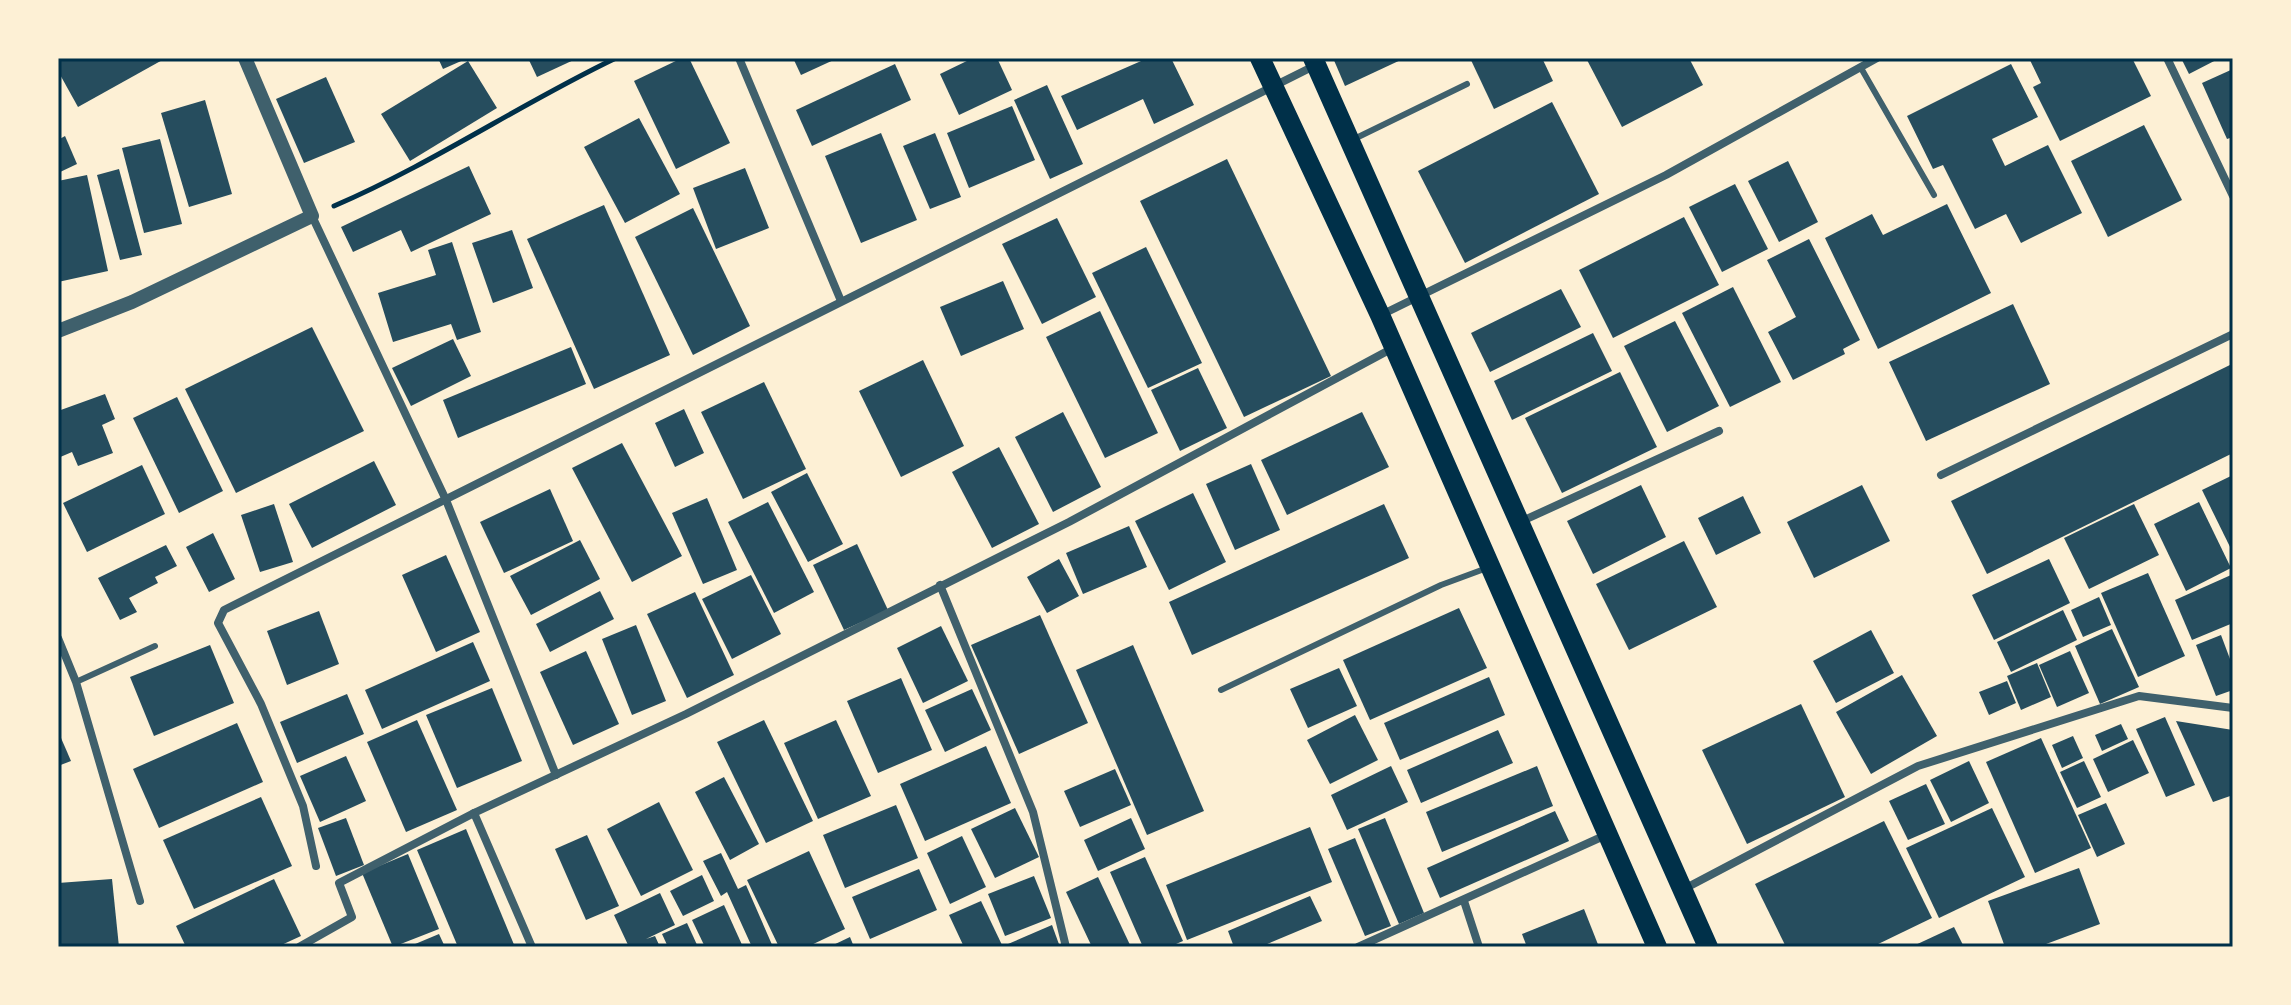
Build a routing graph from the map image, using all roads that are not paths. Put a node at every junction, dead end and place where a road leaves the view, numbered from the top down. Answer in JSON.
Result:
{"nodes":[{"id":1,"x":245,"y":58,"type":"edge"},
{"id":2,"x":739,"y":58,"type":"edge"},
{"id":3,"x":1260,"y":58,"type":"edge"},
{"id":4,"x":1877,"y":58,"type":"edge"},
{"id":5,"x":2167,"y":58,"type":"edge"},
{"id":6,"x":1314,"y":61,"type":"edge"},
{"id":7,"x":1861,"y":68,"type":"junction"},
{"id":8,"x":1467,"y":84,"type":"dead end"},
{"id":9,"x":1272,"y":85,"type":"junction"},
{"id":10,"x":1351,"y":141,"type":"junction"},
{"id":11,"x":1934,"y":195,"type":"dead end"},
{"id":12,"x":2233,"y":196,"type":"edge"},
{"id":13,"x":312,"y":216,"type":"junction"},
{"id":14,"x":1421,"y":296,"type":"junction"},
{"id":15,"x":841,"y":301,"type":"junction"},
{"id":16,"x":1380,"y":315,"type":"junction"},
{"id":17,"x":58,"y":331,"type":"edge"},
{"id":18,"x":2233,"y":334,"type":"edge"},
{"id":19,"x":1393,"y":348,"type":"junction"},
{"id":20,"x":1719,"y":431,"type":"dead end"},
{"id":21,"x":1941,"y":475,"type":"dead end"},
{"id":22,"x":446,"y":500,"type":"junction"},
{"id":23,"x":1519,"y":522,"type":"junction"},
{"id":24,"x":1491,"y":566,"type":"junction"},
{"id":25,"x":940,"y":585,"type":"junction"},
{"id":26,"x":58,"y":638,"type":"edge"},
{"id":27,"x":155,"y":646,"type":"dead end"},
{"id":28,"x":76,"y":682,"type":"junction"},
{"id":29,"x":1221,"y":690,"type":"dead end"},
{"id":30,"x":2233,"y":708,"type":"edge"},
{"id":31,"x":556,"y":775,"type":"junction"},
{"id":32,"x":474,"y":813,"type":"junction"},
{"id":33,"x":1607,"y":835,"type":"junction"},
{"id":34,"x":316,"y":866,"type":"dead end"},
{"id":35,"x":1681,"y":890,"type":"junction"},
{"id":36,"x":140,"y":901,"type":"dead end"},
{"id":37,"x":1464,"y":901,"type":"junction"},
{"id":38,"x":299,"y":947,"type":"edge"},
{"id":39,"x":532,"y":947,"type":"edge"},
{"id":40,"x":1066,"y":947,"type":"edge"},
{"id":41,"x":1358,"y":947,"type":"edge"},
{"id":42,"x":1479,"y":947,"type":"edge"},
{"id":43,"x":1657,"y":947,"type":"edge"},
{"id":44,"x":1708,"y":947,"type":"edge"}],
"edges":[{"from":1,"to":13,"type":"street"},
{"from":2,"to":15,"type":"street"},
{"from":3,"to":9,"type":"main road"},
{"from":4,"to":7,"type":"street"},
{"from":5,"to":12,"type":"street"},
{"from":6,"to":9,"type":"street"},
{"from":6,"to":10,"type":"main road"},
{"from":7,"to":11,"type":"lane"},
{"from":7,"to":14,"type":"street"},
{"from":8,"to":10,"type":"lane"},
{"from":9,"to":15,"type":"street"},
{"from":9,"to":16,"type":"main road"},
{"from":10,"to":14,"type":"main road"},
{"from":13,"to":17,"type":"street"},
{"from":13,"to":22,"type":"street"},
{"from":14,"to":16,"type":"street"},
{"from":14,"to":23,"type":"main road"},
{"from":15,"to":22,"type":"street"},
{"from":16,"to":19,"type":"main road"},
{"from":18,"to":21,"type":"street"},
{"from":19,"to":24,"type":"main road"},
{"from":19,"to":25,"type":"street"},
{"from":20,"to":23,"type":"street"},
{"from":22,"to":31,"type":"street"},
{"from":22,"to":34,"type":"street"},
{"from":23,"to":35,"type":"main road"},
{"from":24,"to":29,"type":"lane"},
{"from":24,"to":33,"type":"main road"},
{"from":25,"to":31,"type":"street"},
{"from":25,"to":40,"type":"street"},
{"from":26,"to":28,"type":"street"},
{"from":27,"to":28,"type":"lane"},
{"from":28,"to":36,"type":"street"},
{"from":30,"to":35,"type":"street"},
{"from":31,"to":32,"type":"street"},
{"from":32,"to":38,"type":"street"},
{"from":32,"to":39,"type":"street"},
{"from":33,"to":37,"type":"street"},
{"from":33,"to":43,"type":"main road"},
{"from":35,"to":44,"type":"main road"},
{"from":37,"to":41,"type":"street"},
{"from":37,"to":42,"type":"street"}]}
